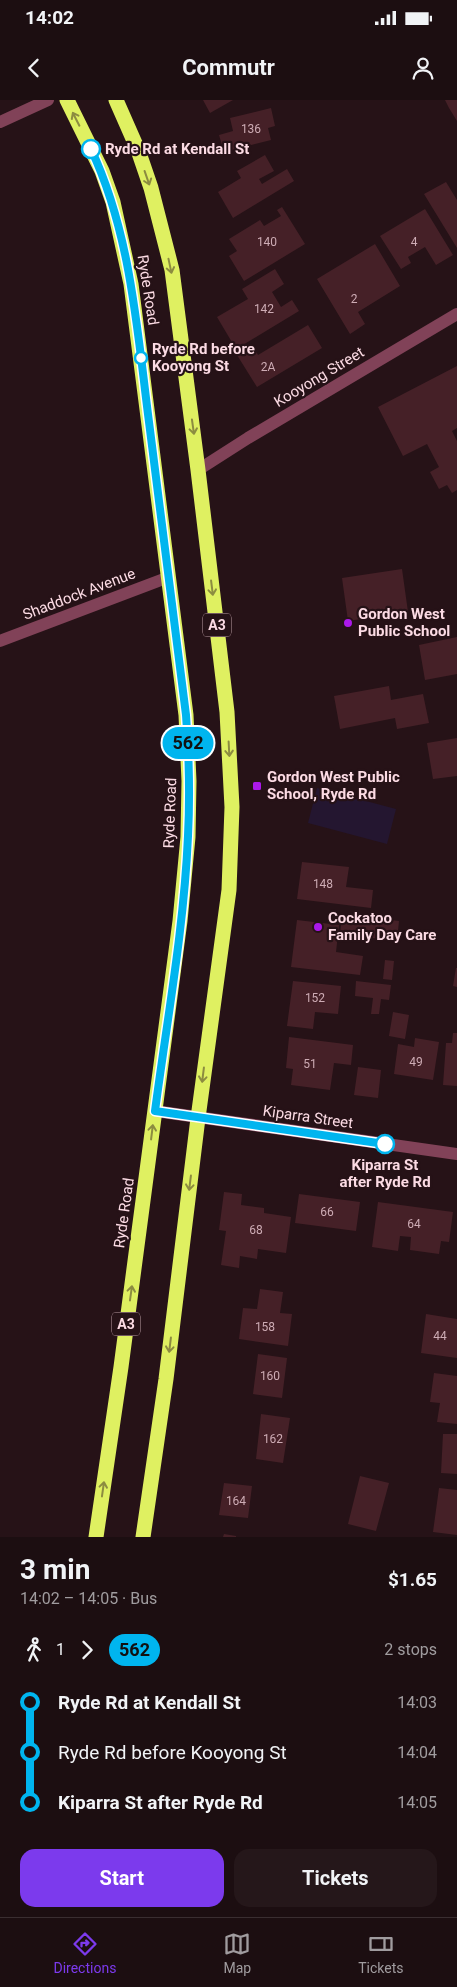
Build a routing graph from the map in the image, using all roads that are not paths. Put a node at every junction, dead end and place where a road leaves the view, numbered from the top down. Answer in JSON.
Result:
{"nodes":[{"id":1,"x":48,"y":100,"type":"edge"},
{"id":2,"x":67,"y":100,"type":"edge"},
{"id":3,"x":116,"y":100,"type":"edge"},
{"id":4,"x":0,"y":122,"type":"edge"},
{"id":5,"x":457,"y":314,"type":"edge"},
{"id":6,"x":198,"y":470,"type":"junction"},
{"id":7,"x":170,"y":577,"type":"junction"},
{"id":8,"x":0,"y":641,"type":"edge"},
{"id":9,"x":155,"y":1111,"type":"junction"},
{"id":10,"x":198,"y":1118,"type":"junction"},
{"id":11,"x":457,"y":1154,"type":"edge"},
{"id":12,"x":96,"y":1537,"type":"edge"},
{"id":13,"x":143,"y":1537,"type":"edge"}],
"edges":[{"from":1,"to":4,"type":"street"},
{"from":7,"to":2,"type":"highway","name":"Ryde Road","number":"A3","one_way":true},
{"from":3,"to":6,"type":"highway","name":"Ryde Road","number":"A3","one_way":true},
{"from":5,"to":6,"type":"street","name":"Kooyong Street"},
{"from":6,"to":10,"type":"highway","name":"Ryde Road","number":"A3","one_way":true},
{"from":7,"to":8,"type":"street","name":"Shaddock Avenue"},
{"from":7,"to":9,"type":"highway","name":"Ryde Road","number":"A3"},
{"from":9,"to":10,"type":"street","name":"Kiparra Street"},
{"from":12,"to":9,"type":"highway","name":"Ryde Road","number":"A3","one_way":true},
{"from":10,"to":11,"type":"street","name":"Kiparra Street"},
{"from":10,"to":13,"type":"highway","name":"Ryde Road","number":"A3","one_way":true}]}
